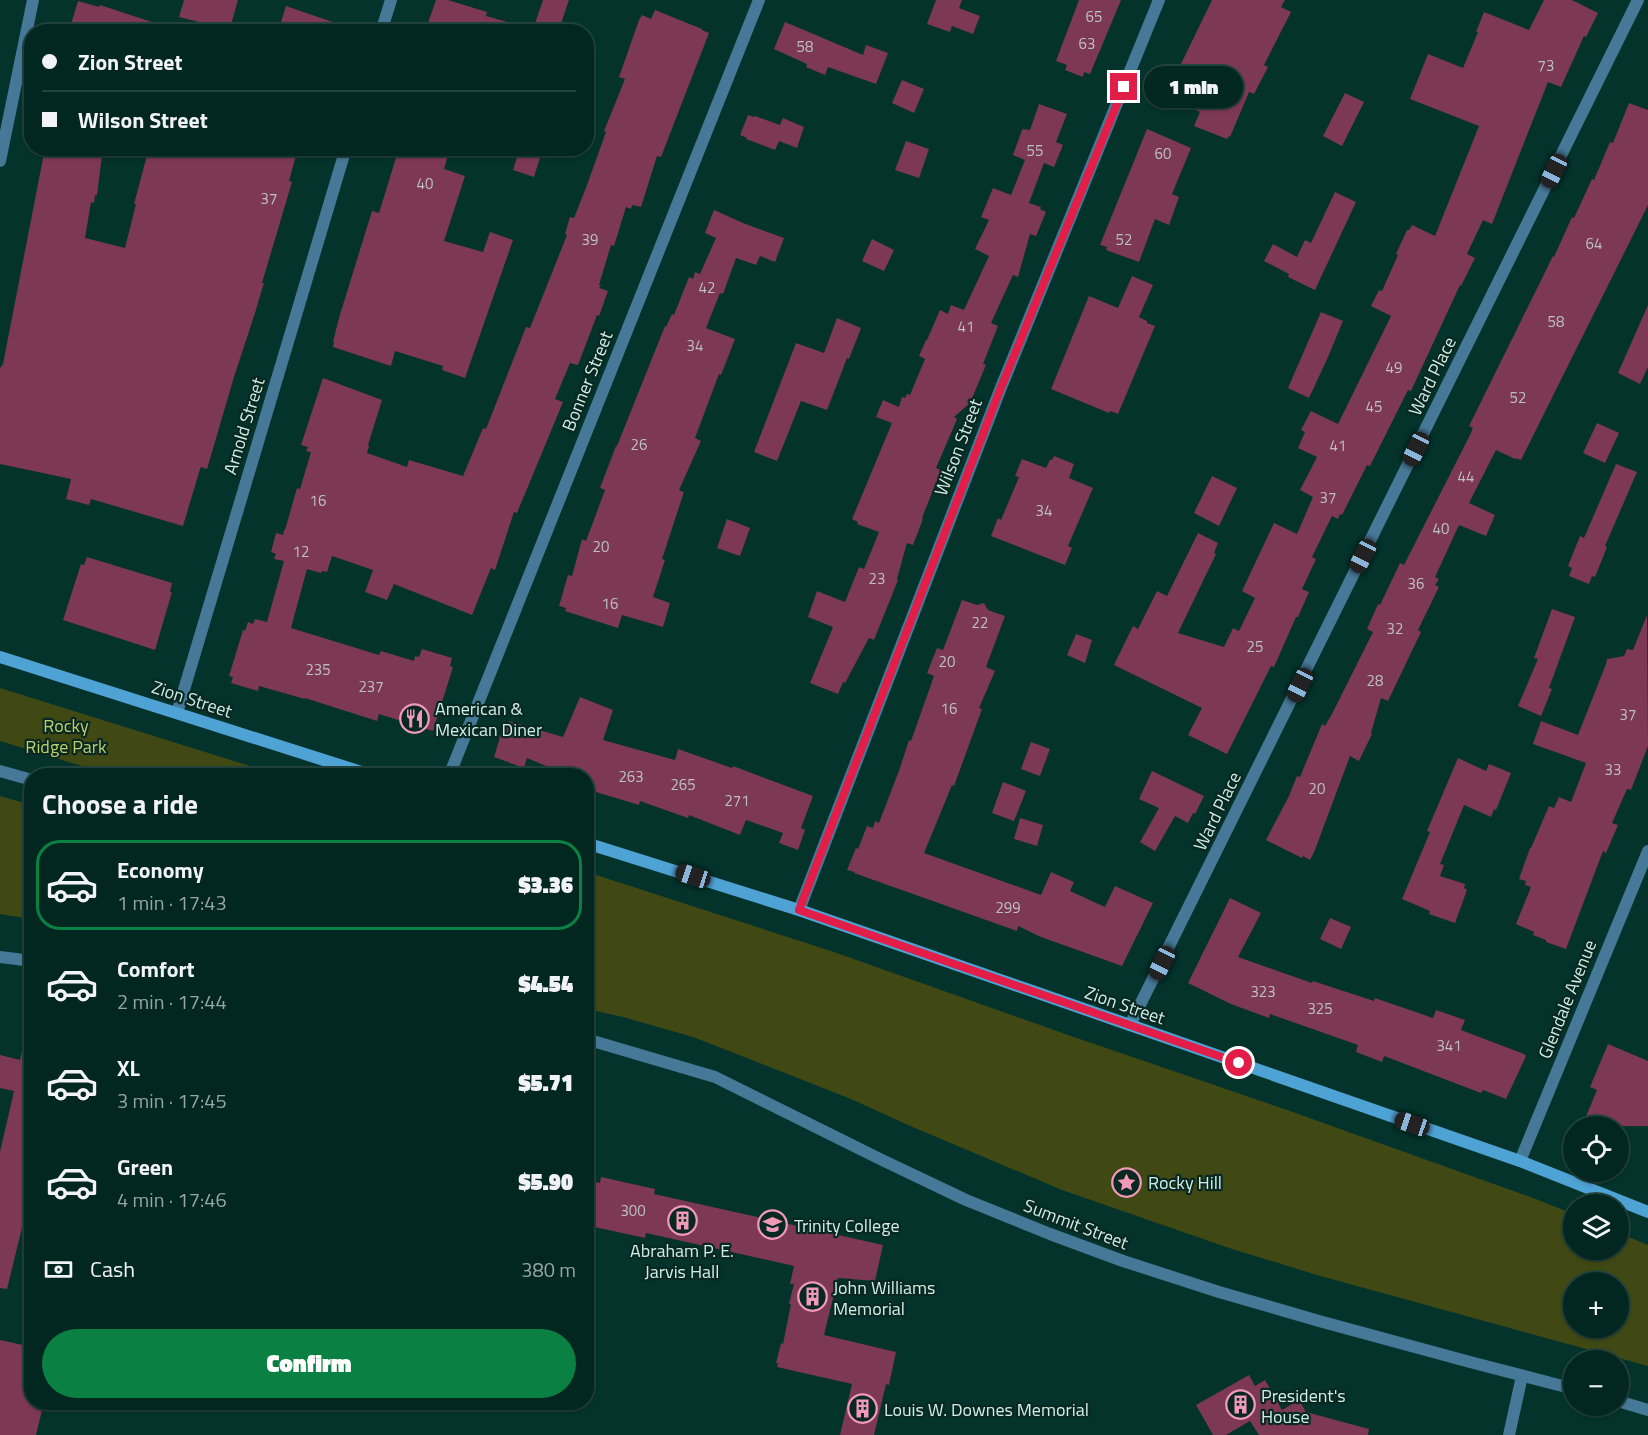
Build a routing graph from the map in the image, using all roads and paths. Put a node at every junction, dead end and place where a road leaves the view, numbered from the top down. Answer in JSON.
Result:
{"nodes":[{"id":1,"x":33,"y":0,"type":"edge"},
{"id":2,"x":390,"y":0,"type":"edge"},
{"id":3,"x":759,"y":0,"type":"edge"},
{"id":4,"x":1159,"y":0,"type":"edge"},
{"id":5,"x":1638,"y":0,"type":"edge"},
{"id":6,"x":28,"y":24,"type":"edge"},
{"id":7,"x":383,"y":24,"type":"edge"},
{"id":8,"x":24,"y":44,"type":"edge"},
{"id":9,"x":344,"y":156,"type":"edge"},
{"id":10,"x":0,"y":161,"type":"edge"},
{"id":11,"x":0,"y":657,"type":"edge"},
{"id":12,"x":177,"y":713,"type":"junction"},
{"id":13,"x":349,"y":768,"type":"edge"},
{"id":14,"x":452,"y":768,"type":"edge"},
{"id":15,"x":0,"y":771,"type":"edge"},
{"id":16,"x":24,"y":778,"type":"edge"},
{"id":17,"x":594,"y":846,"type":"edge"},
{"id":18,"x":1648,"y":851,"type":"edge"},
{"id":19,"x":799,"y":910,"type":"junction"},
{"id":20,"x":0,"y":957,"type":"edge"},
{"id":21,"x":24,"y":960,"type":"edge"},
{"id":22,"x":1130,"y":1025,"type":"junction"},
{"id":23,"x":594,"y":1041,"type":"edge"},
{"id":24,"x":1520,"y":1161,"type":"junction"},
{"id":25,"x":1648,"y":1212,"type":"edge"},
{"id":26,"x":1522,"y":1376,"type":"junction"},
{"id":27,"x":1563,"y":1386,"type":"edge"},
{"id":28,"x":1629,"y":1404,"type":"edge"},
{"id":29,"x":1648,"y":1410,"type":"edge"},
{"id":30,"x":1509,"y":1435,"type":"edge"}],
"edges":[{"from":1,"to":6,"type":"street"},
{"from":2,"to":7,"type":"street"},
{"from":3,"to":14,"type":"street","name":"Bonner Street"},
{"from":4,"to":19,"type":"street","name":"Wilson Street"},
{"from":5,"to":22,"type":"street","name":"Ward Place"},
{"from":8,"to":10,"type":"street"},
{"from":9,"to":12,"type":"street","name":"Arnold Street"},
{"from":11,"to":12,"type":"main road","name":"Zion Street"},
{"from":12,"to":13,"type":"main road","name":"Zion Street"},
{"from":15,"to":16,"type":"street"},
{"from":17,"to":19,"type":"main road","name":"Zion Street"},
{"from":18,"to":24,"type":"street","name":"Glendale Avenue"},
{"from":19,"to":22,"type":"main road","name":"Zion Street"},
{"from":20,"to":21,"type":"street"},
{"from":22,"to":24,"type":"main road","name":"Zion Street"},
{"from":23,"to":26,"type":"street","name":"Summit Street"},
{"from":24,"to":25,"type":"main road","name":"Zion Street"},
{"from":26,"to":27,"type":"street","name":"Summit Street"},
{"from":26,"to":30,"type":"street"},
{"from":28,"to":29,"type":"street"}]}
